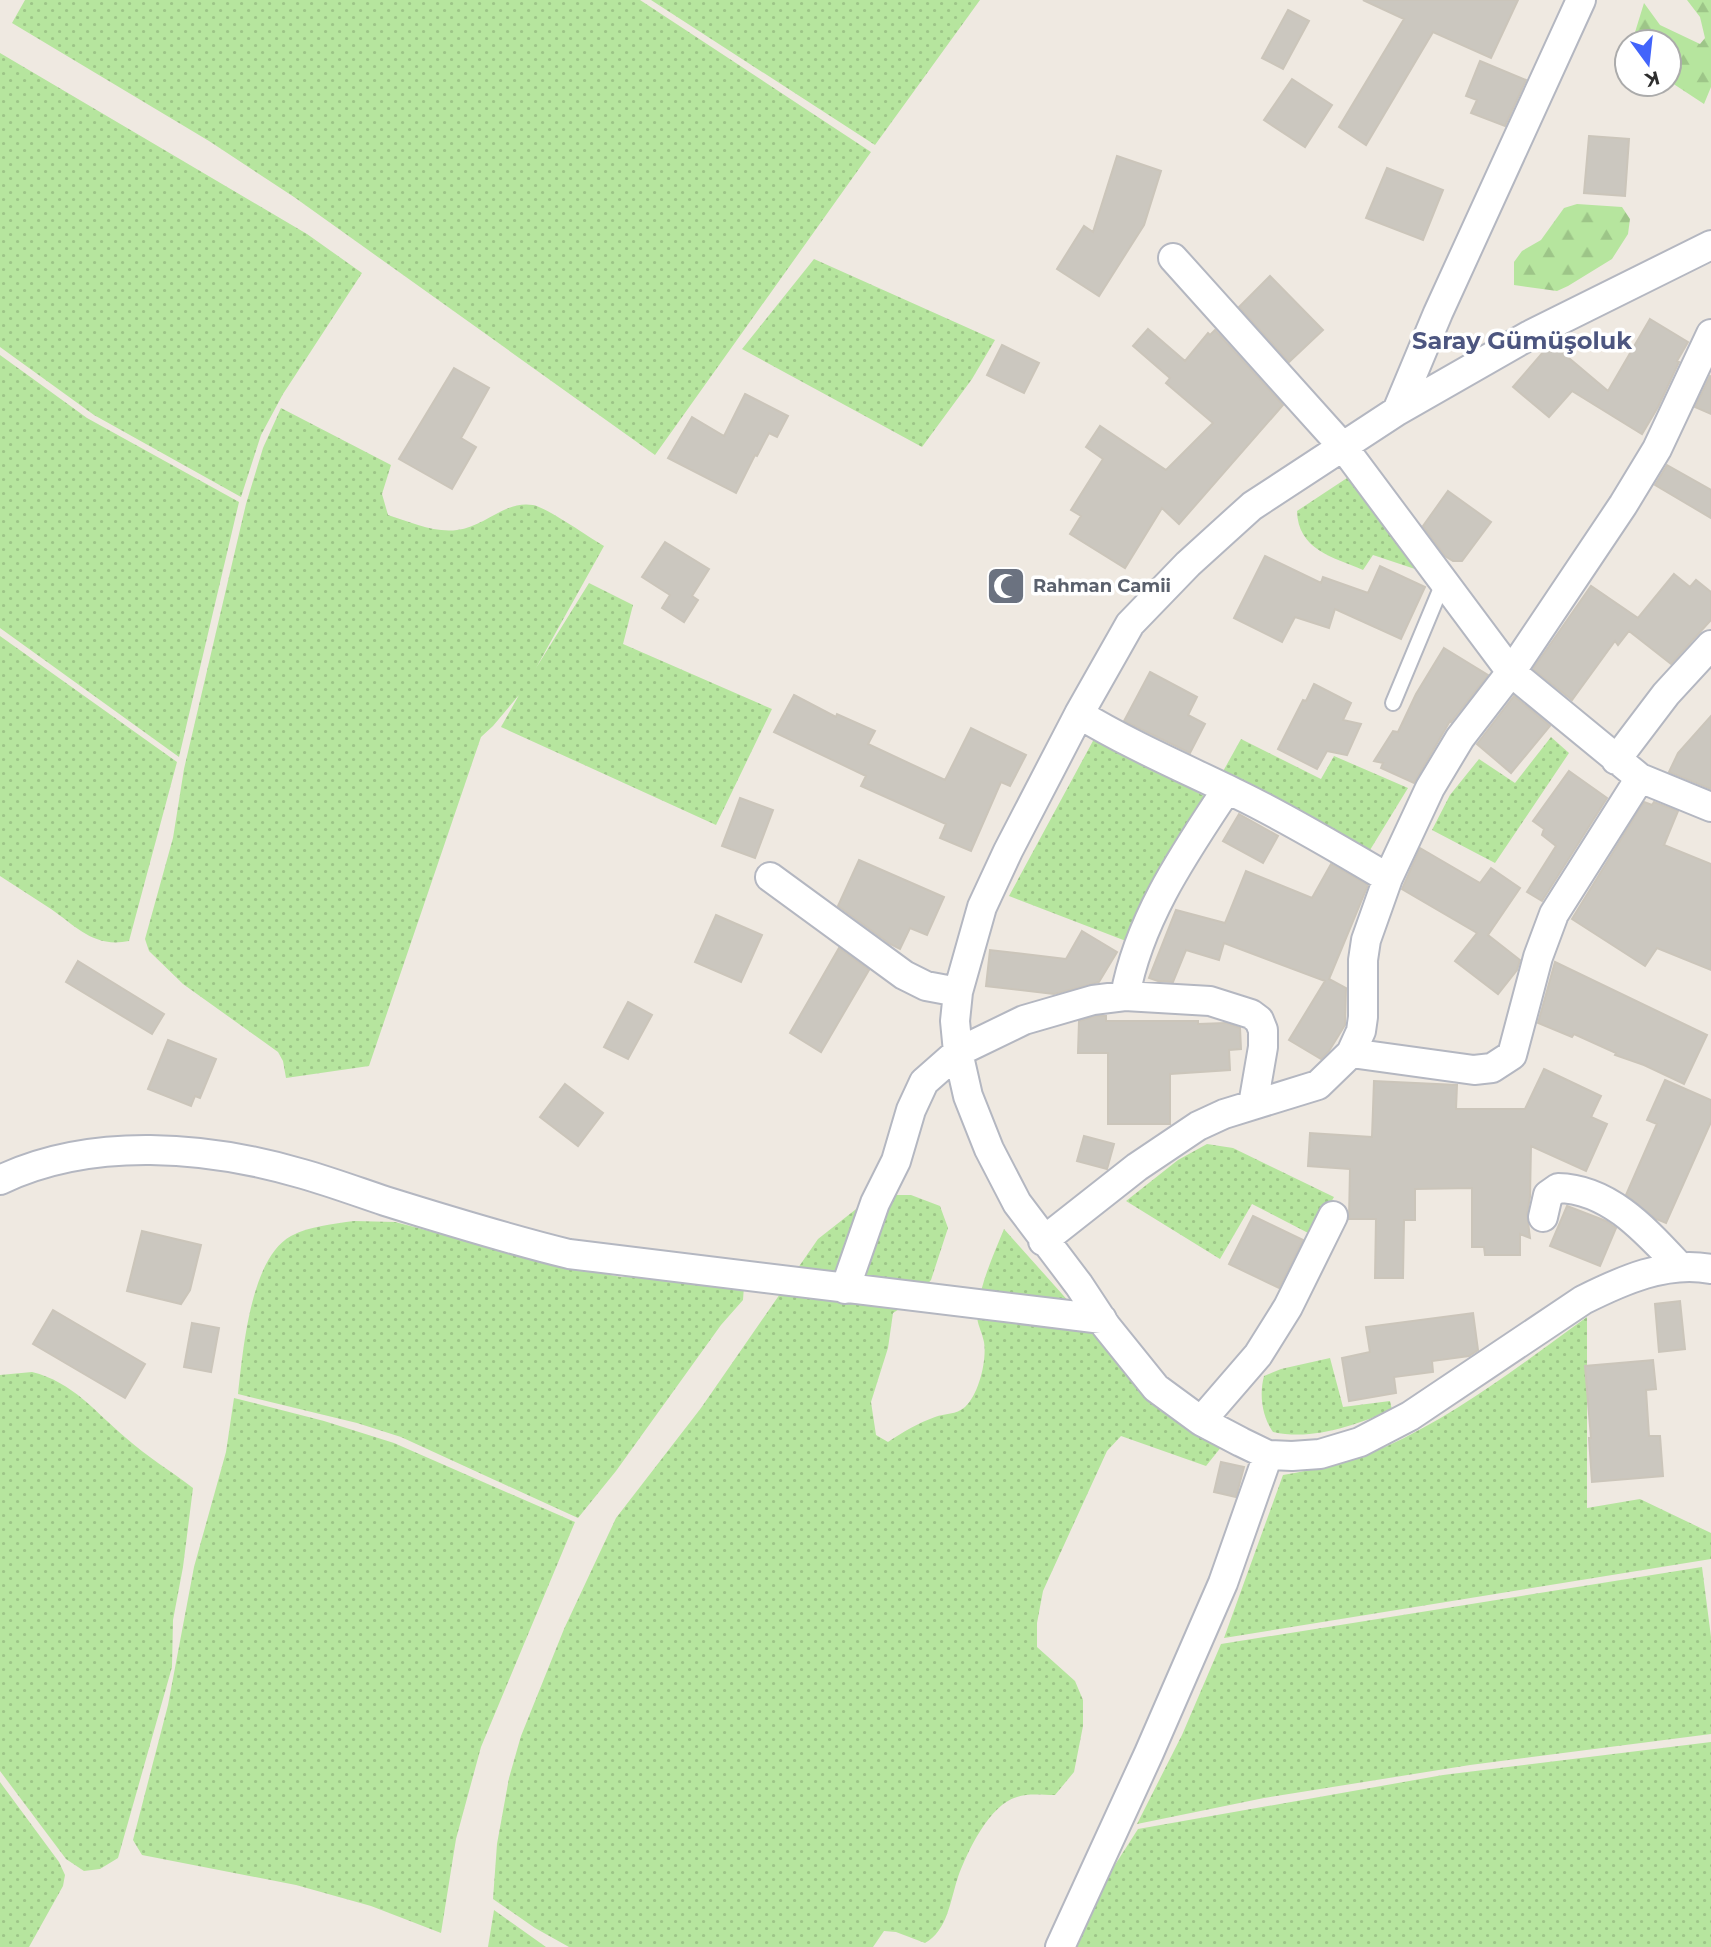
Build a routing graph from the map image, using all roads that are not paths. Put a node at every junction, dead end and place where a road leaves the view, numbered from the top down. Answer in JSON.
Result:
{"nodes":[{"id":1,"x":1581,"y":0,"type":"edge"},
{"id":2,"x":1711,"y":245,"type":"edge"},
{"id":3,"x":1172,"y":258,"type":"dead end"},
{"id":4,"x":1711,"y":334,"type":"edge"},
{"id":5,"x":1397,"y":411,"type":"junction"},
{"id":6,"x":1344,"y":448,"type":"junction"},
{"id":7,"x":1443,"y":583,"type":"junction"},
{"id":8,"x":1711,"y":645,"type":"edge"},
{"id":9,"x":1511,"y":672,"type":"junction"},
{"id":10,"x":1392,"y":703,"type":"dead end"},
{"id":11,"x":1079,"y":714,"type":"junction"},
{"id":12,"x":1616,"y":760,"type":"junction"},
{"id":13,"x":1640,"y":778,"type":"junction"},
{"id":14,"x":1227,"y":789,"type":"junction"},
{"id":15,"x":1711,"y":807,"type":"edge"},
{"id":16,"x":770,"y":877,"type":"dead end"},
{"id":17,"x":1388,"y":878,"type":"junction"},
{"id":18,"x":958,"y":992,"type":"junction"},
{"id":19,"x":1125,"y":996,"type":"junction"},
{"id":20,"x":958,"y":1052,"type":"junction"},
{"id":21,"x":1351,"y":1053,"type":"junction"},
{"id":22,"x":1253,"y":1105,"type":"junction"},
{"id":23,"x":0,"y":1180,"type":"edge"},
{"id":24,"x":1333,"y":1216,"type":"dead end"},
{"id":25,"x":1543,"y":1216,"type":"dead end"},
{"id":26,"x":1043,"y":1241,"type":"junction"},
{"id":27,"x":1680,"y":1267,"type":"junction"},
{"id":28,"x":1711,"y":1269,"type":"edge"},
{"id":29,"x":845,"y":1289,"type":"junction"},
{"id":30,"x":1102,"y":1319,"type":"junction"},
{"id":31,"x":1201,"y":1421,"type":"junction"},
{"id":32,"x":1268,"y":1455,"type":"junction"},
{"id":33,"x":1060,"y":1947,"type":"edge"}],
"edges":[{"from":1,"to":5,"type":"street"},
{"from":2,"to":5,"type":"street"},
{"from":3,"to":6,"type":"street"},
{"from":4,"to":9,"type":"street"},
{"from":5,"to":6,"type":"street"},
{"from":6,"to":7,"type":"street"},
{"from":6,"to":11,"type":"street"},
{"from":7,"to":9,"type":"street"},
{"from":7,"to":10,"type":"lane"},
{"from":8,"to":12,"type":"street"},
{"from":9,"to":12,"type":"street"},
{"from":9,"to":17,"type":"street"},
{"from":11,"to":14,"type":"street"},
{"from":11,"to":18,"type":"street"},
{"from":12,"to":13,"type":"street"},
{"from":13,"to":15,"type":"street"},
{"from":13,"to":21,"type":"street"},
{"from":14,"to":17,"type":"street"},
{"from":14,"to":19,"type":"street"},
{"from":16,"to":18,"type":"street"},
{"from":17,"to":21,"type":"street"},
{"from":18,"to":20,"type":"street"},
{"from":19,"to":20,"type":"street"},
{"from":19,"to":22,"type":"street"},
{"from":20,"to":26,"type":"street"},
{"from":20,"to":29,"type":"street"},
{"from":21,"to":22,"type":"street"},
{"from":22,"to":26,"type":"street"},
{"from":23,"to":29,"type":"street"},
{"from":24,"to":31,"type":"street"},
{"from":25,"to":27,"type":"street"},
{"from":26,"to":30,"type":"street"},
{"from":27,"to":28,"type":"street"},
{"from":27,"to":32,"type":"street"},
{"from":29,"to":30,"type":"street"},
{"from":30,"to":31,"type":"street"},
{"from":31,"to":32,"type":"street"},
{"from":32,"to":33,"type":"street"}]}
